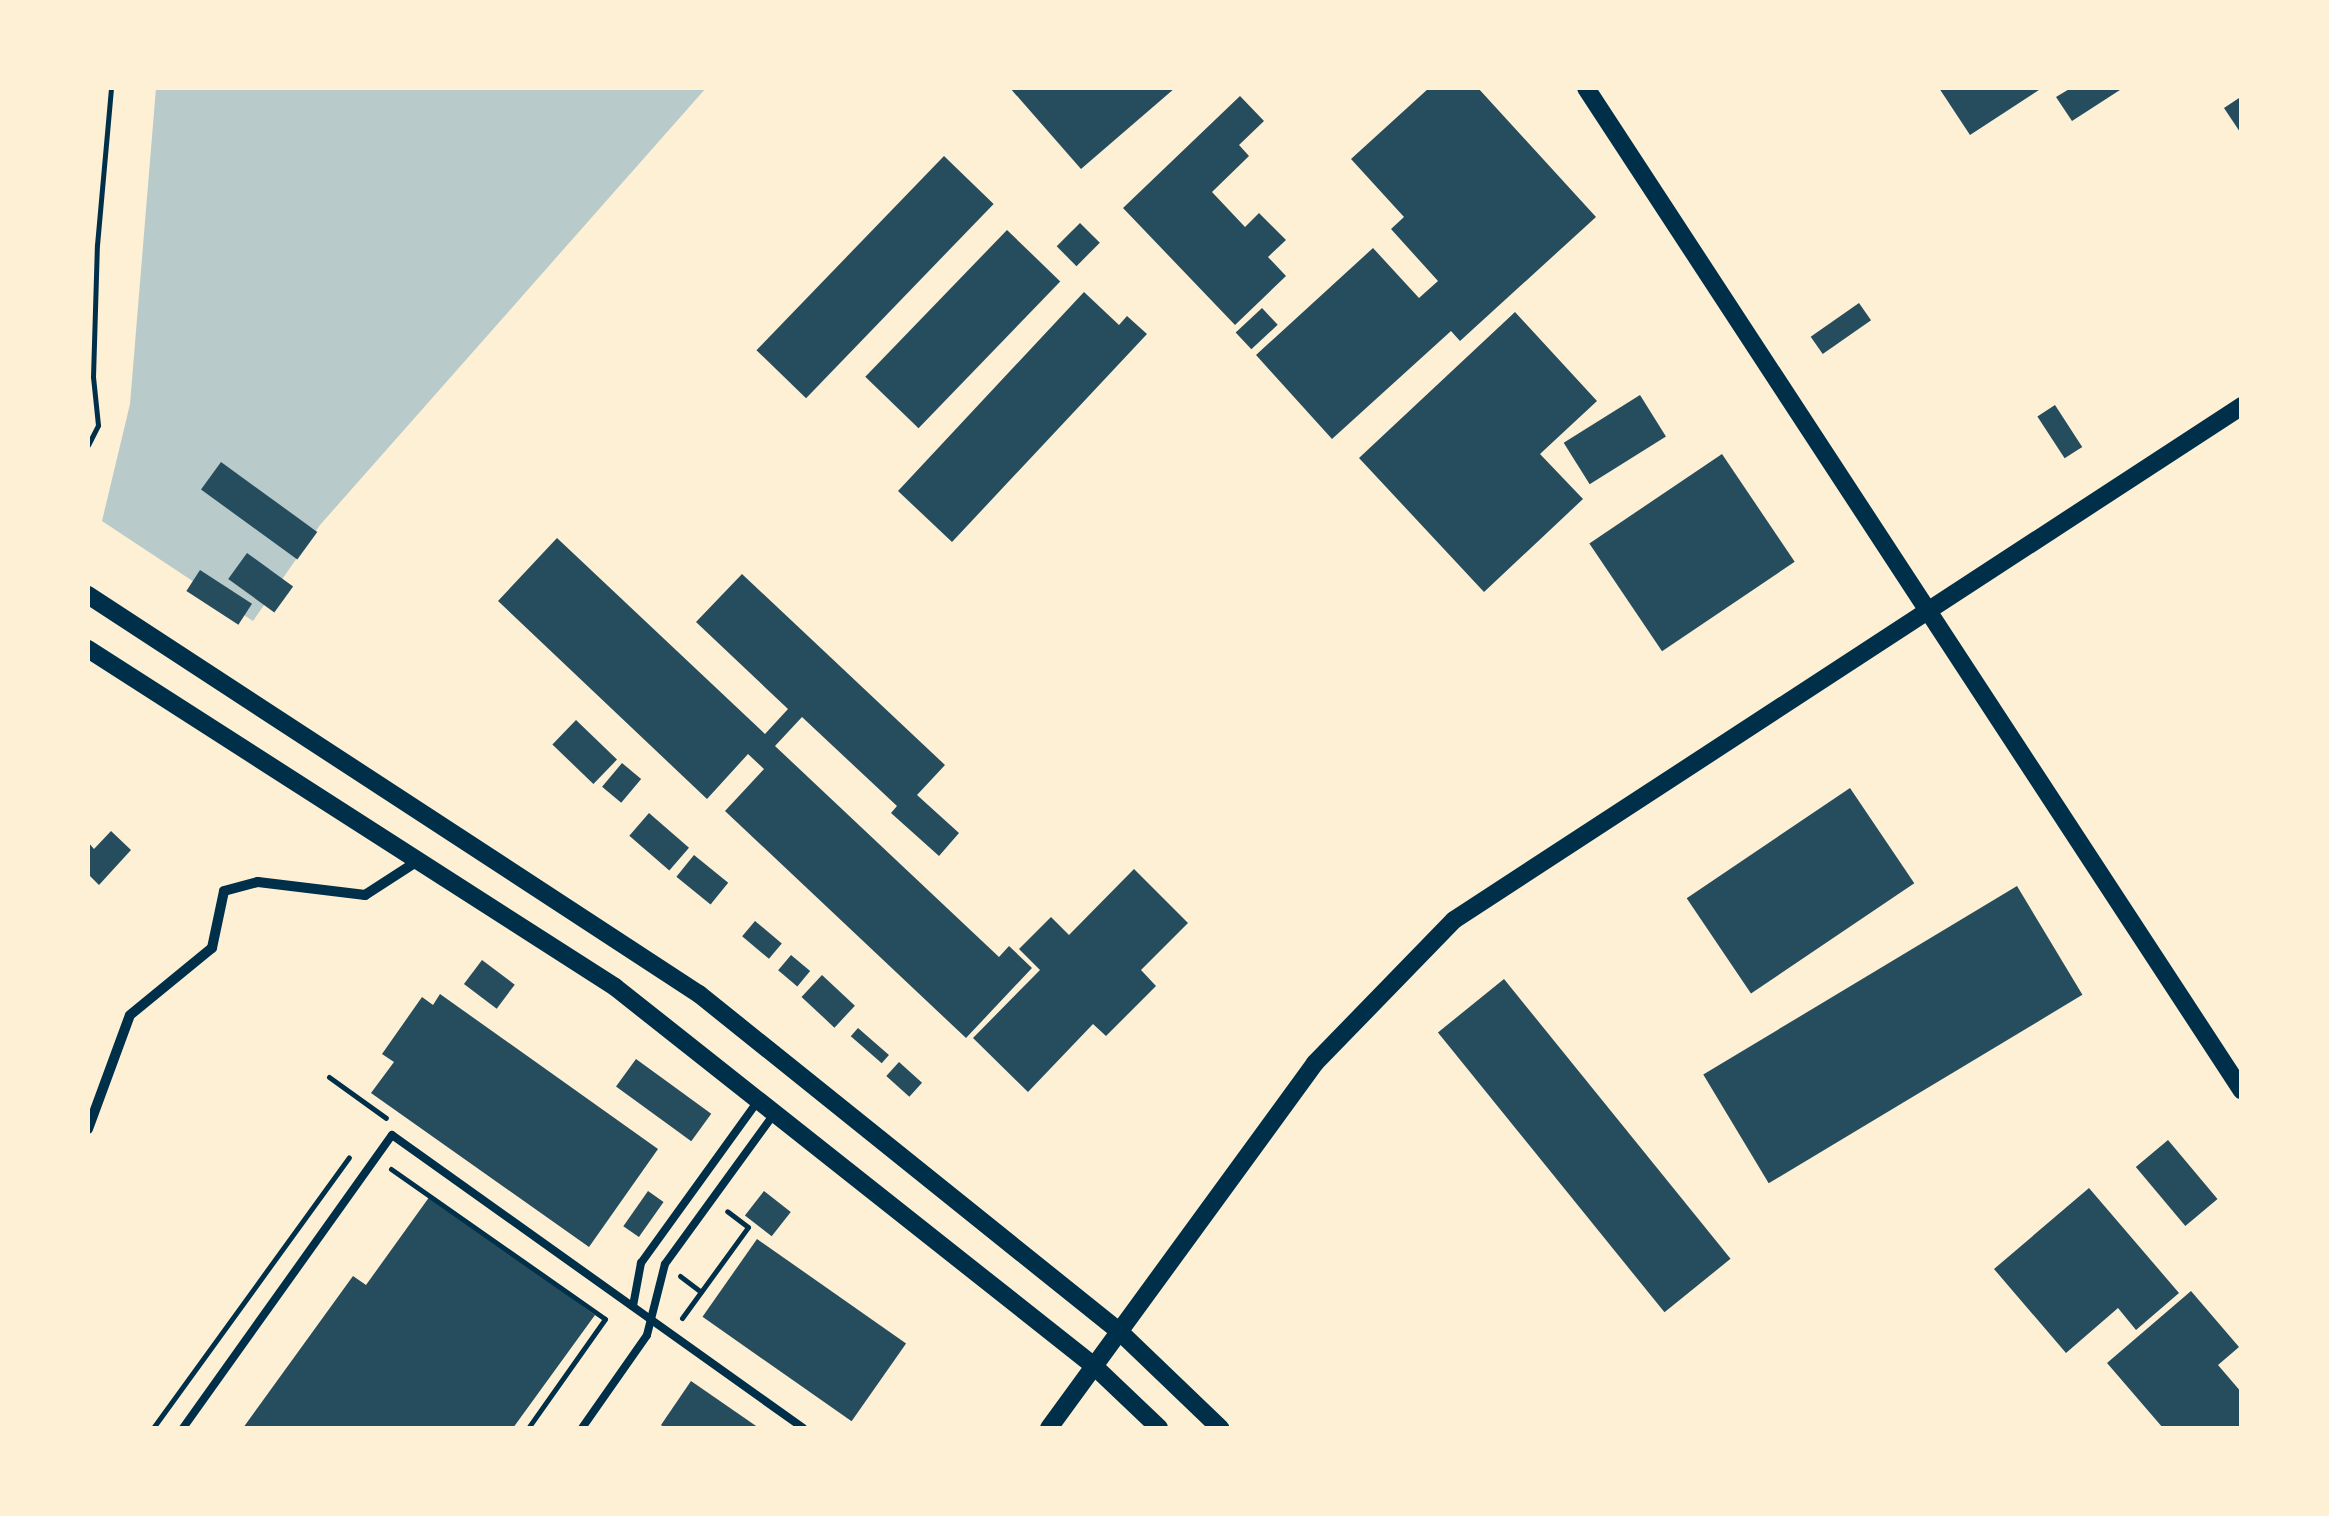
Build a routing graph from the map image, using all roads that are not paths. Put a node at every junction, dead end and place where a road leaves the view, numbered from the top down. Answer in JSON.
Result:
{"nodes":[{"id":1,"x":1586,"y":88,"type":"edge"},
{"id":2,"x":2242,"y":406,"type":"edge"},
{"id":3,"x":88,"y":595,"type":"edge"},
{"id":4,"x":1927,"y":610,"type":"junction"},
{"id":5,"x":88,"y":649,"type":"edge"},
{"id":6,"x":422,"y":858,"type":"junction"},
{"id":7,"x":2242,"y":1091,"type":"edge"},
{"id":8,"x":758,"y":1101,"type":"junction"},
{"id":9,"x":774,"y":1114,"type":"junction"},
{"id":10,"x":88,"y":1129,"type":"edge"},
{"id":11,"x":632,"y":1306,"type":"junction"},
{"id":12,"x":653,"y":1321,"type":"junction"},
{"id":13,"x":1120,"y":1332,"type":"junction"},
{"id":14,"x":1094,"y":1366,"type":"junction"},
{"id":15,"x":184,"y":1428,"type":"edge"},
{"id":16,"x":582,"y":1428,"type":"edge"},
{"id":17,"x":803,"y":1428,"type":"edge"},
{"id":18,"x":1049,"y":1428,"type":"edge"},
{"id":19,"x":1158,"y":1428,"type":"edge"},
{"id":20,"x":1220,"y":1428,"type":"edge"}],
"edges":[{"from":1,"to":4,"type":"street"},
{"from":2,"to":4,"type":"street"},
{"from":3,"to":13,"type":"street"},
{"from":4,"to":7,"type":"street"},
{"from":4,"to":13,"type":"street"},
{"from":5,"to":6,"type":"street"},
{"from":6,"to":8,"type":"street"},
{"from":6,"to":10,"type":"street"},
{"from":8,"to":9,"type":"street"},
{"from":8,"to":11,"type":"lane"},
{"from":9,"to":12,"type":"lane"},
{"from":9,"to":14,"type":"street"},
{"from":11,"to":12,"type":"lane"},
{"from":11,"to":15,"type":"lane"},
{"from":12,"to":16,"type":"lane"},
{"from":12,"to":17,"type":"lane"},
{"from":13,"to":14,"type":"street"},
{"from":13,"to":20,"type":"street"},
{"from":14,"to":18,"type":"street"},
{"from":14,"to":19,"type":"street"}]}
